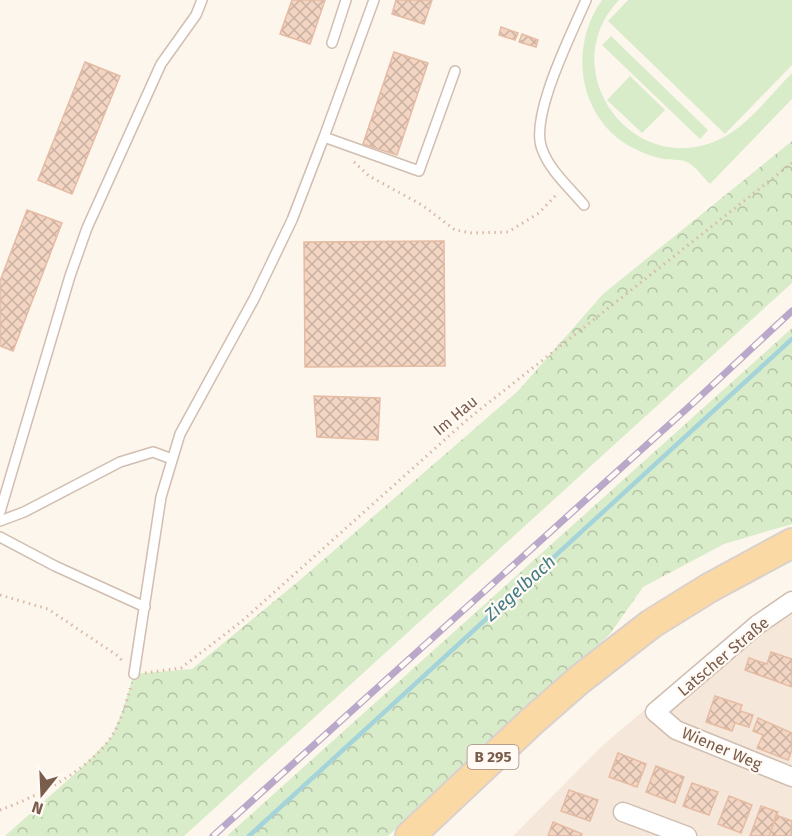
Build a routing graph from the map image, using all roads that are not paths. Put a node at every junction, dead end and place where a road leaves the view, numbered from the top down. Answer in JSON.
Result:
{"nodes":[{"id":1,"x":202,"y":0,"type":"edge"},
{"id":2,"x":346,"y":0,"type":"edge"},
{"id":3,"x":374,"y":0,"type":"edge"},
{"id":4,"x":586,"y":0,"type":"edge"},
{"id":5,"x":332,"y":43,"type":"dead end"},
{"id":6,"x":455,"y":71,"type":"dead end"},
{"id":7,"x":324,"y":137,"type":"junction"},
{"id":8,"x":584,"y":205,"type":"dead end"},
{"id":9,"x":172,"y":459,"type":"junction"},
{"id":10,"x":0,"y":512,"type":"edge"},
{"id":11,"x":0,"y":521,"type":"edge"},
{"id":12,"x":0,"y":537,"type":"edge"},
{"id":13,"x":792,"y":543,"type":"edge"},
{"id":14,"x":792,"y":601,"type":"edge"},
{"id":15,"x":145,"y":607,"type":"junction"},
{"id":16,"x":134,"y":674,"type":"road end"},
{"id":17,"x":655,"y":712,"type":"joint"},
{"id":18,"x":792,"y":777,"type":"edge"},
{"id":19,"x":623,"y":812,"type":"dead end"},
{"id":20,"x":410,"y":836,"type":"edge"},
{"id":21,"x":687,"y":836,"type":"edge"}],
"edges":[{"from":1,"to":10,"type":"lane"},
{"from":2,"to":5,"type":"lane"},
{"from":3,"to":7,"type":"lane"},
{"from":4,"to":8,"type":"lane"},
{"from":6,"to":7,"type":"lane"},
{"from":7,"to":9,"type":"lane"},
{"from":9,"to":11,"type":"lane"},
{"from":9,"to":15,"type":"lane"},
{"from":12,"to":15,"type":"lane"},
{"from":13,"to":20,"type":"main road","number":"B 295"},
{"from":14,"to":17,"type":"street","name":"Latscher Straße"},
{"from":15,"to":16,"type":"lane"},
{"from":17,"to":18,"type":"street","name":"Wiener Weg"},
{"from":19,"to":21,"type":"street"}]}
